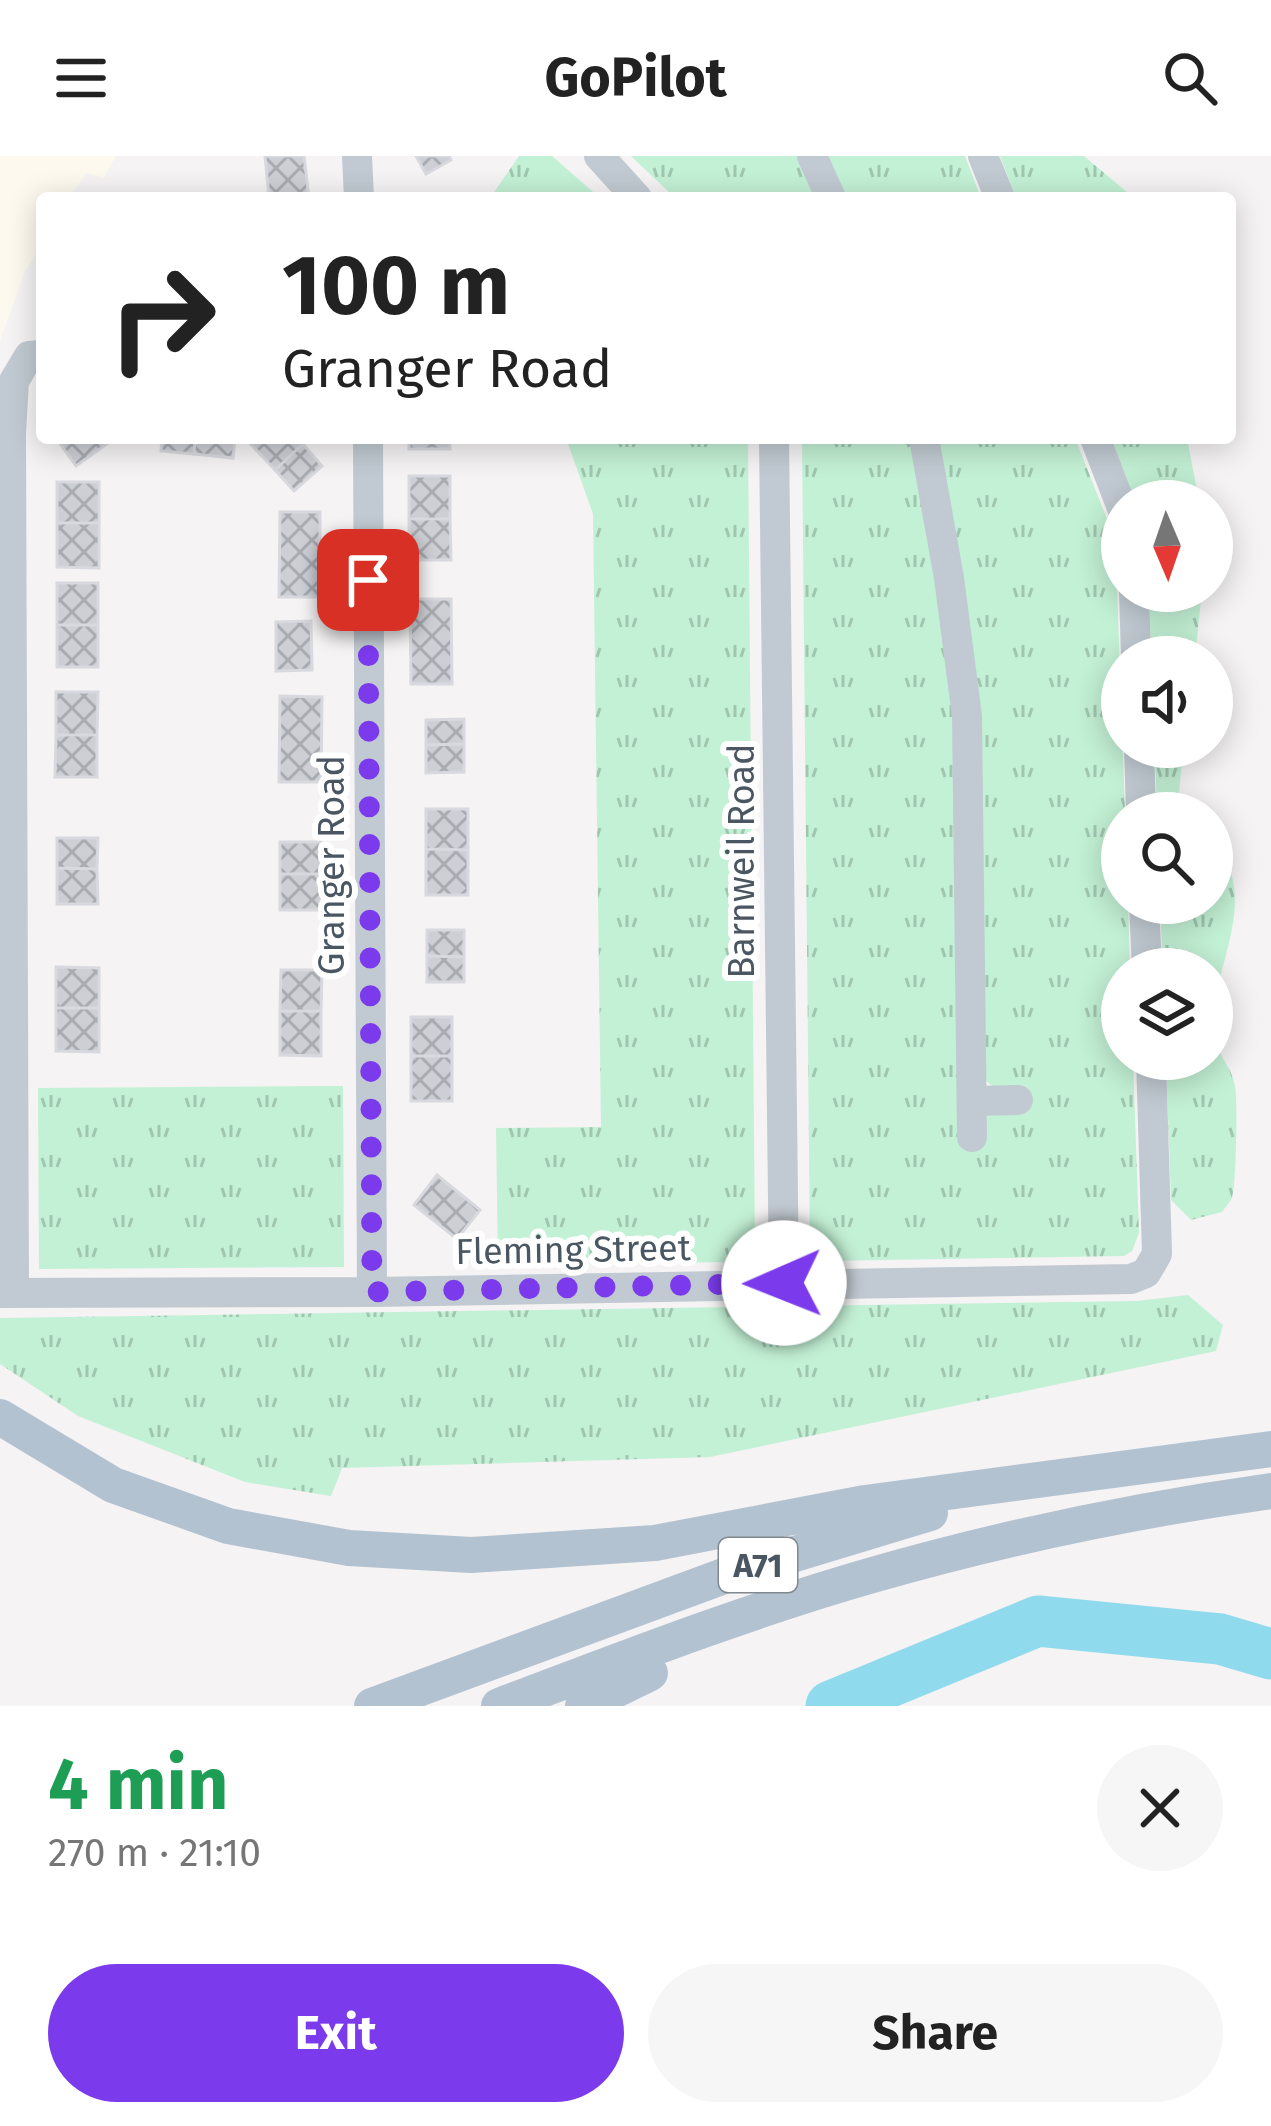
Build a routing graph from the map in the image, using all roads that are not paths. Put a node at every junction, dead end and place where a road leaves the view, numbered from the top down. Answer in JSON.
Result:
{"nodes":[{"id":1,"x":357,"y":156,"type":"edge"},
{"id":2,"x":598,"y":156,"type":"edge"},
{"id":3,"x":812,"y":156,"type":"edge"},
{"id":4,"x":983,"y":156,"type":"edge"},
{"id":5,"x":359,"y":192,"type":"edge"},
{"id":6,"x":631,"y":192,"type":"edge"},
{"id":7,"x":828,"y":192,"type":"edge"},
{"id":8,"x":998,"y":192,"type":"edge"},
{"id":9,"x":36,"y":355,"type":"edge"},
{"id":10,"x":368,"y":444,"type":"edge"},
{"id":11,"x":774,"y":444,"type":"edge"},
{"id":12,"x":925,"y":444,"type":"edge"},
{"id":13,"x":1097,"y":444,"type":"edge"},
{"id":14,"x":1111,"y":480,"type":"edge"},
{"id":15,"x":1151,"y":1080,"type":"edge"},
{"id":16,"x":1018,"y":1100,"type":"dead end"},
{"id":17,"x":972,"y":1102,"type":"junction"},
{"id":18,"x":972,"y":1137,"type":"dead end"},
{"id":19,"x":784,"y":1283,"type":"junction"},
{"id":20,"x":372,"y":1292,"type":"junction"},
{"id":21,"x":7,"y":1293,"type":"edge"},
{"id":22,"x":0,"y":1417,"type":"edge"},
{"id":23,"x":1271,"y":1449,"type":"edge"},
{"id":24,"x":1156,"y":1464,"type":"junction"},
{"id":25,"x":1271,"y":1491,"type":"edge"},
{"id":26,"x":867,"y":1576,"type":"junction"},
{"id":27,"x":372,"y":1706,"type":"edge"},
{"id":28,"x":499,"y":1706,"type":"edge"},
{"id":29,"x":584,"y":1706,"type":"edge"}],
"edges":[{"from":1,"to":5,"type":"street"},
{"from":2,"to":6,"type":"street"},
{"from":3,"to":7,"type":"street"},
{"from":4,"to":8,"type":"street"},
{"from":9,"to":21,"type":"street"},
{"from":10,"to":20,"type":"street","name":"Granger Road"},
{"from":11,"to":19,"type":"street","name":"Barnweil Road"},
{"from":12,"to":17,"type":"street"},
{"from":13,"to":14,"type":"street"},
{"from":15,"to":19,"type":"street","name":"Fleming Street"},
{"from":16,"to":17,"type":"street"},
{"from":17,"to":18,"type":"street"},
{"from":19,"to":20,"type":"street","name":"Fleming Street"},
{"from":20,"to":21,"type":"street","name":"Fleming Street"},
{"from":22,"to":24,"type":"main road"},
{"from":23,"to":24,"type":"main road","number":"A71"},
{"from":24,"to":27,"type":"main road","number":"A71"},
{"from":25,"to":26,"type":"main road","number":"A71"},
{"from":26,"to":28,"type":"main road","number":"A71"},
{"from":26,"to":29,"type":"main road"}]}
